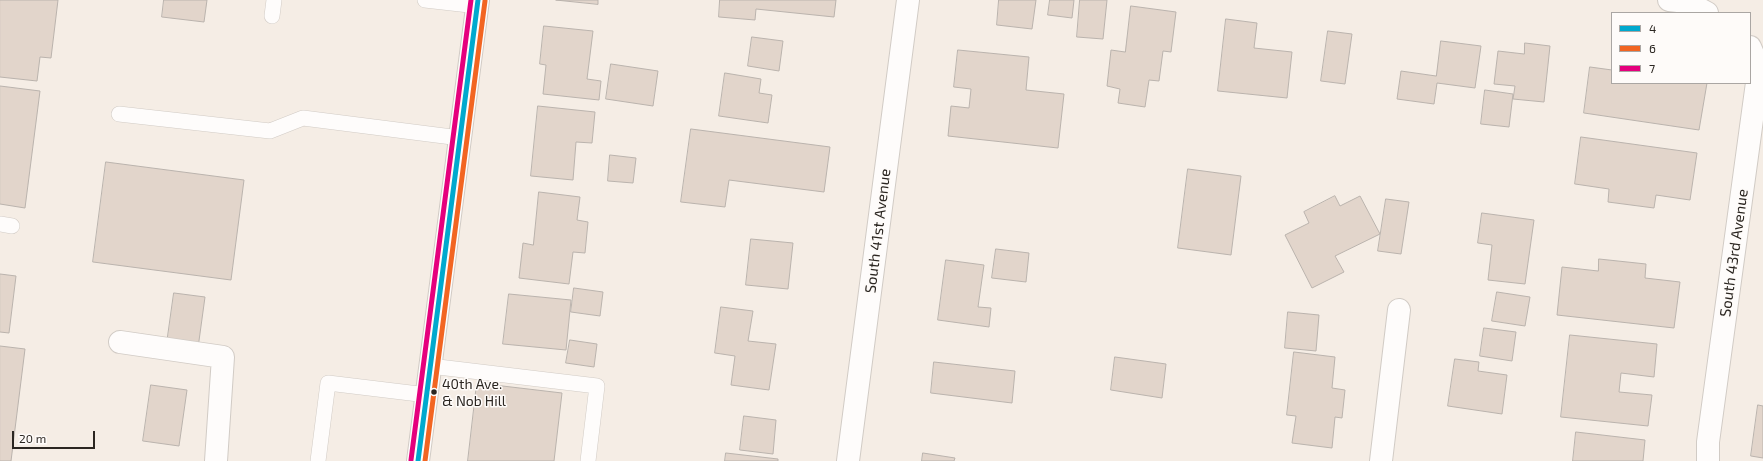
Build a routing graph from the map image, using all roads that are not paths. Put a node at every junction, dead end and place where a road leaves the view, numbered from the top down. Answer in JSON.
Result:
{"nodes":[{"id":1,"x":274,"y":0,"type":"edge"},
{"id":2,"x":425,"y":0,"type":"edge"},
{"id":3,"x":908,"y":0,"type":"edge"},
{"id":4,"x":1669,"y":0,"type":"edge"},
{"id":5,"x":478,"y":3,"type":"edge"},
{"id":6,"x":1705,"y":12,"type":"edge"},
{"id":7,"x":272,"y":16,"type":"dead end"},
{"id":8,"x":1751,"y":49,"type":"edge"},
{"id":9,"x":119,"y":114,"type":"dead end"},
{"id":10,"x":460,"y":138,"type":"junction"},
{"id":11,"x":1399,"y":310,"type":"dead end"},
{"id":12,"x":120,"y":342,"type":"dead end"},
{"id":13,"x":430,"y":366,"type":"junction"},
{"id":14,"x":427,"y":395,"type":"junction"},
{"id":15,"x":216,"y":461,"type":"edge"},
{"id":16,"x":318,"y":461,"type":"edge"},
{"id":17,"x":418,"y":461,"type":"edge"},
{"id":18,"x":588,"y":461,"type":"edge"},
{"id":19,"x":848,"y":461,"type":"edge"},
{"id":20,"x":1381,"y":461,"type":"edge"},
{"id":21,"x":1708,"y":461,"type":"edge"}],
"edges":[{"from":1,"to":7,"type":"lane"},
{"from":2,"to":5,"type":"lane"},
{"from":3,"to":19,"type":"street","name":"South 41st Avenue"},
{"from":4,"to":6,"type":"street"},
{"from":5,"to":10,"type":"street"},
{"from":8,"to":21,"type":"street","name":"South 43rd Avenue"},
{"from":9,"to":10,"type":"lane"},
{"from":10,"to":13,"type":"street"},
{"from":11,"to":20,"type":"street"},
{"from":12,"to":15,"type":"street"},
{"from":13,"to":14,"type":"street"},
{"from":13,"to":18,"type":"lane"},
{"from":14,"to":16,"type":"lane"},
{"from":14,"to":17,"type":"street"}]}
